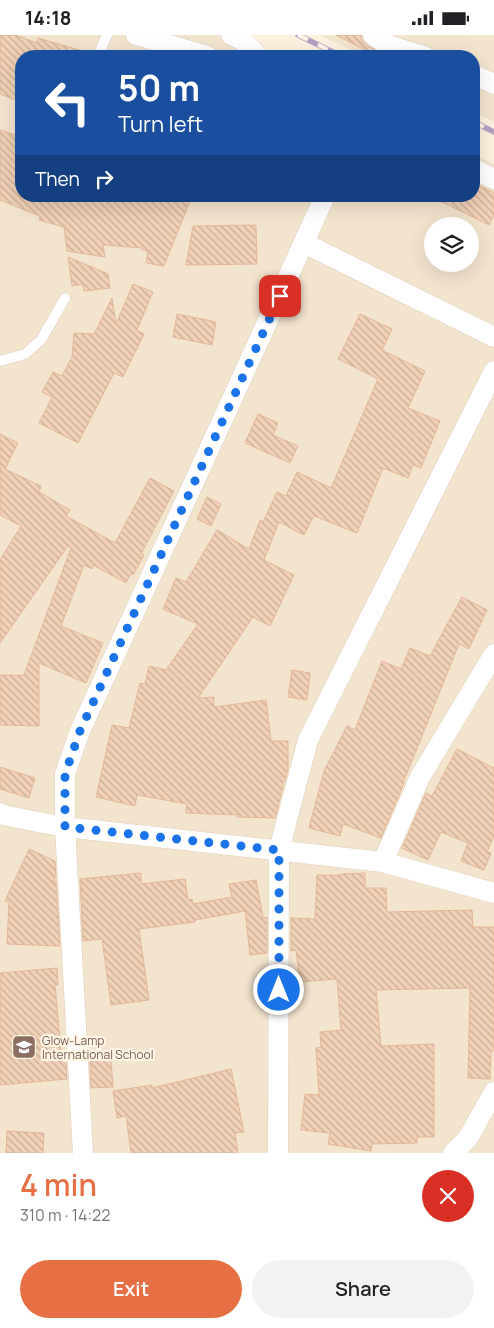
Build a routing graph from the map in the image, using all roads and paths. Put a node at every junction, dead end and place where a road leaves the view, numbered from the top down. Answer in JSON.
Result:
{"nodes":[{"id":1,"x":107,"y":35,"type":"edge"},
{"id":2,"x":136,"y":35,"type":"edge"},
{"id":3,"x":231,"y":35,"type":"edge"},
{"id":4,"x":373,"y":35,"type":"edge"},
{"id":5,"x":101,"y":50,"type":"edge"},
{"id":6,"x":187,"y":50,"type":"edge"},
{"id":7,"x":252,"y":50,"type":"edge"},
{"id":8,"x":402,"y":50,"type":"edge"},
{"id":9,"x":480,"y":78,"type":"edge"},
{"id":10,"x":494,"y":84,"type":"edge"},
{"id":11,"x":480,"y":172,"type":"edge"},
{"id":12,"x":494,"y":179,"type":"edge"},
{"id":13,"x":322,"y":202,"type":"edge"},
{"id":14,"x":304,"y":243,"type":"junction"},
{"id":15,"x":64,"y":298,"type":"dead end"},
{"id":16,"x":494,"y":337,"type":"edge"},
{"id":17,"x":0,"y":361,"type":"edge"},
{"id":18,"x":494,"y":371,"type":"edge"},
{"id":19,"x":494,"y":654,"type":"edge"},
{"id":20,"x":0,"y":813,"type":"edge"},
{"id":21,"x":65,"y":827,"type":"junction"},
{"id":22,"x":279,"y":850,"type":"junction"},
{"id":23,"x":383,"y":862,"type":"junction"},
{"id":24,"x":494,"y":893,"type":"edge"},
{"id":25,"x":494,"y":1092,"type":"edge"},
{"id":26,"x":282,"y":1152,"type":"edge"},
{"id":27,"x":83,"y":1153,"type":"edge"},
{"id":28,"x":453,"y":1153,"type":"edge"}],
"edges":[{"from":1,"to":5,"type":"lane"},
{"from":2,"to":6,"type":"street"},
{"from":3,"to":7,"type":"street"},
{"from":4,"to":8,"type":"street"},
{"from":9,"to":10,"type":"street"},
{"from":11,"to":12,"type":"street"},
{"from":13,"to":14,"type":"street"},
{"from":14,"to":16,"type":"street"},
{"from":14,"to":21,"type":"street"},
{"from":15,"to":17,"type":"lane"},
{"from":18,"to":22,"type":"street"},
{"from":19,"to":23,"type":"street"},
{"from":20,"to":21,"type":"street"},
{"from":21,"to":22,"type":"street"},
{"from":21,"to":27,"type":"street"},
{"from":22,"to":23,"type":"street"},
{"from":22,"to":26,"type":"street"},
{"from":23,"to":24,"type":"street"},
{"from":25,"to":28,"type":"street"}]}
